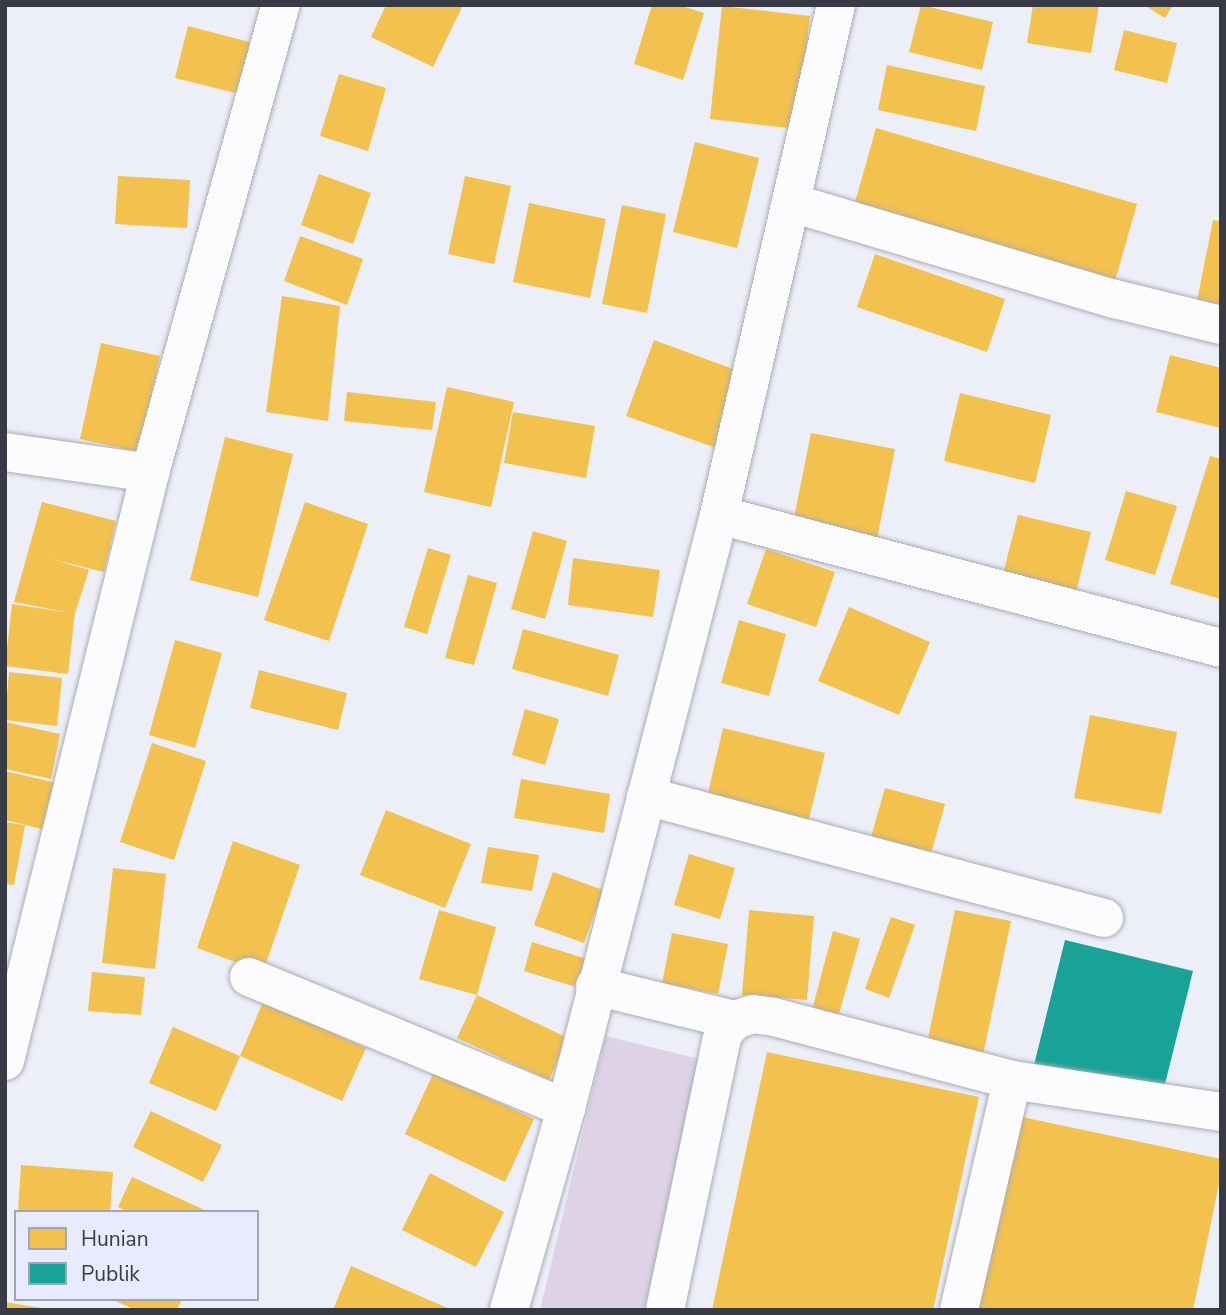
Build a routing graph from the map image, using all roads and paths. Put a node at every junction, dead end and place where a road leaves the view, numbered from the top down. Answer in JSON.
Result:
{"nodes":[{"id":1,"x":281,"y":5,"type":"edge"},
{"id":2,"x":836,"y":5,"type":"edge"},
{"id":3,"x":792,"y":203,"type":"junction"},
{"id":4,"x":1221,"y":325,"type":"edge"},
{"id":5,"x":5,"y":452,"type":"edge"},
{"id":6,"x":150,"y":473,"type":"junction"},
{"id":7,"x":719,"y":515,"type":"junction"},
{"id":8,"x":1221,"y":648,"type":"edge"},
{"id":9,"x":646,"y":796,"type":"junction"},
{"id":10,"x":1104,"y":918,"type":"dead end"},
{"id":11,"x":248,"y":977,"type":"dead end"},
{"id":12,"x":596,"y":986,"type":"junction"},
{"id":13,"x":11,"y":1020,"type":"edge"},
{"id":14,"x":735,"y":1020,"type":"junction"},
{"id":15,"x":5,"y":1061,"type":"edge"},
{"id":16,"x":1012,"y":1080,"type":"junction"},
{"id":17,"x":566,"y":1108,"type":"junction"},
{"id":18,"x":1221,"y":1112,"type":"edge"},
{"id":19,"x":509,"y":1310,"type":"edge"},
{"id":20,"x":666,"y":1310,"type":"edge"},
{"id":21,"x":959,"y":1310,"type":"edge"}],
"edges":[{"from":1,"to":6,"type":"street"},
{"from":2,"to":3,"type":"street"},
{"from":3,"to":4,"type":"street"},
{"from":3,"to":7,"type":"street"},
{"from":5,"to":6,"type":"street"},
{"from":6,"to":13,"type":"street"},
{"from":7,"to":8,"type":"street"},
{"from":7,"to":9,"type":"street"},
{"from":9,"to":10,"type":"street"},
{"from":9,"to":12,"type":"street"},
{"from":11,"to":17,"type":"street"},
{"from":12,"to":14,"type":"street"},
{"from":12,"to":17,"type":"street"},
{"from":13,"to":15,"type":"street"},
{"from":14,"to":16,"type":"street"},
{"from":14,"to":20,"type":"street"},
{"from":16,"to":18,"type":"street"},
{"from":16,"to":21,"type":"street"},
{"from":17,"to":19,"type":"street"}]}
